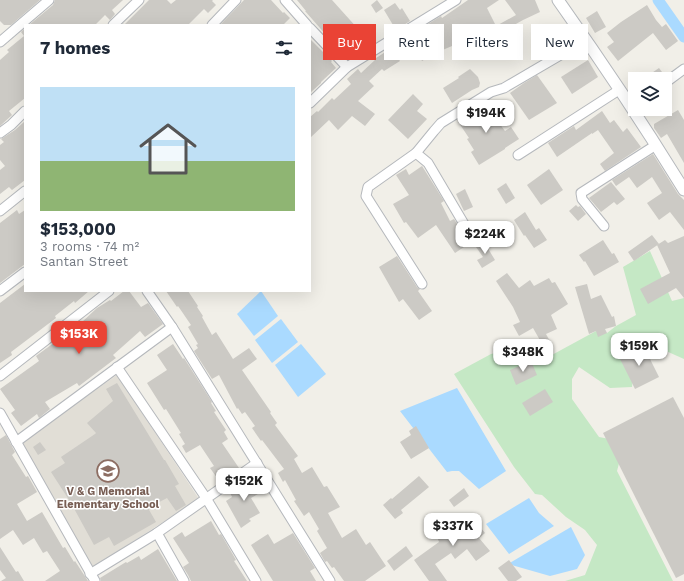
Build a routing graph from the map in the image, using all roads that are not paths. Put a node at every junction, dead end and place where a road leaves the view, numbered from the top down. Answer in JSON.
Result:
{"nodes":[{"id":1,"x":49,"y":0,"type":"edge"},
{"id":2,"x":139,"y":0,"type":"edge"},
{"id":3,"x":236,"y":0,"type":"edge"},
{"id":4,"x":285,"y":0,"type":"edge"},
{"id":5,"x":456,"y":0,"type":"edge"},
{"id":6,"x":558,"y":0,"type":"edge"},
{"id":7,"x":114,"y":24,"type":"edge"},
{"id":8,"x":213,"y":24,"type":"edge"},
{"id":9,"x":305,"y":24,"type":"edge"},
{"id":10,"x":575,"y":24,"type":"edge"},
{"id":11,"x":311,"y":30,"type":"edge"},
{"id":12,"x":1,"y":41,"type":"edge"},
{"id":13,"x":588,"y":43,"type":"edge"},
{"id":14,"x":552,"y":60,"type":"edge"},
{"id":15,"x":347,"y":67,"type":"junction"},
{"id":16,"x":684,"y":69,"type":"edge"},
{"id":17,"x":672,"y":78,"type":"edge"},
{"id":18,"x":620,"y":90,"type":"junction"},
{"id":19,"x":628,"y":101,"type":"edge"},
{"id":20,"x":311,"y":102,"type":"edge"},
{"id":21,"x":24,"y":112,"type":"edge"},
{"id":22,"x":638,"y":116,"type":"edge"},
{"id":23,"x":0,"y":133,"type":"edge"},
{"id":24,"x":656,"y":145,"type":"junction"},
{"id":25,"x":416,"y":153,"type":"junction"},
{"id":26,"x":518,"y":155,"type":"dead end"},
{"id":27,"x":684,"y":190,"type":"edge"},
{"id":28,"x":24,"y":192,"type":"edge"},
{"id":29,"x":0,"y":211,"type":"edge"},
{"id":30,"x":464,"y":224,"type":"dead end"},
{"id":31,"x":604,"y":226,"type":"dead end"},
{"id":32,"x":24,"y":273,"type":"edge"},
{"id":33,"x":422,"y":284,"type":"dead end"},
{"id":34,"x":0,"y":291,"type":"edge"},
{"id":35,"x":109,"y":292,"type":"edge"},
{"id":36,"x":149,"y":292,"type":"edge"},
{"id":37,"x":172,"y":327,"type":"junction"},
{"id":38,"x":117,"y":367,"type":"junction"},
{"id":39,"x":0,"y":376,"type":"edge"},
{"id":40,"x":0,"y":412,"type":"edge"},
{"id":41,"x":16,"y":442,"type":"junction"},
{"id":42,"x":257,"y":463,"type":"junction"},
{"id":43,"x":206,"y":498,"type":"junction"},
{"id":44,"x":157,"y":532,"type":"junction"},
{"id":45,"x":92,"y":577,"type":"edge"},
{"id":46,"x":184,"y":581,"type":"edge"},
{"id":47,"x":256,"y":581,"type":"edge"},
{"id":48,"x":330,"y":581,"type":"edge"}],
"edges":[{"from":1,"to":12,"type":"street"},
{"from":2,"to":7,"type":"street"},
{"from":3,"to":8,"type":"street"},
{"from":4,"to":9,"type":"street"},
{"from":5,"to":15,"type":"street"},
{"from":6,"to":10,"type":"street"},
{"from":11,"to":15,"type":"street"},
{"from":13,"to":18,"type":"street"},
{"from":14,"to":25,"type":"street"},
{"from":15,"to":20,"type":"street"},
{"from":16,"to":17,"type":"street"},
{"from":18,"to":19,"type":"street"},
{"from":18,"to":26,"type":"street"},
{"from":21,"to":23,"type":"street"},
{"from":22,"to":24,"type":"street"},
{"from":24,"to":27,"type":"street"},
{"from":24,"to":31,"type":"street"},
{"from":25,"to":30,"type":"street"},
{"from":25,"to":33,"type":"street"},
{"from":28,"to":29,"type":"street"},
{"from":32,"to":34,"type":"street"},
{"from":35,"to":39,"type":"street"},
{"from":36,"to":37,"type":"street"},
{"from":37,"to":38,"type":"street"},
{"from":37,"to":42,"type":"street"},
{"from":38,"to":41,"type":"street"},
{"from":38,"to":43,"type":"street"},
{"from":40,"to":41,"type":"street"},
{"from":41,"to":45,"type":"street"},
{"from":42,"to":43,"type":"street"},
{"from":42,"to":48,"type":"street"},
{"from":43,"to":44,"type":"street"},
{"from":43,"to":47,"type":"street"},
{"from":44,"to":45,"type":"street"},
{"from":44,"to":46,"type":"street"}]}
